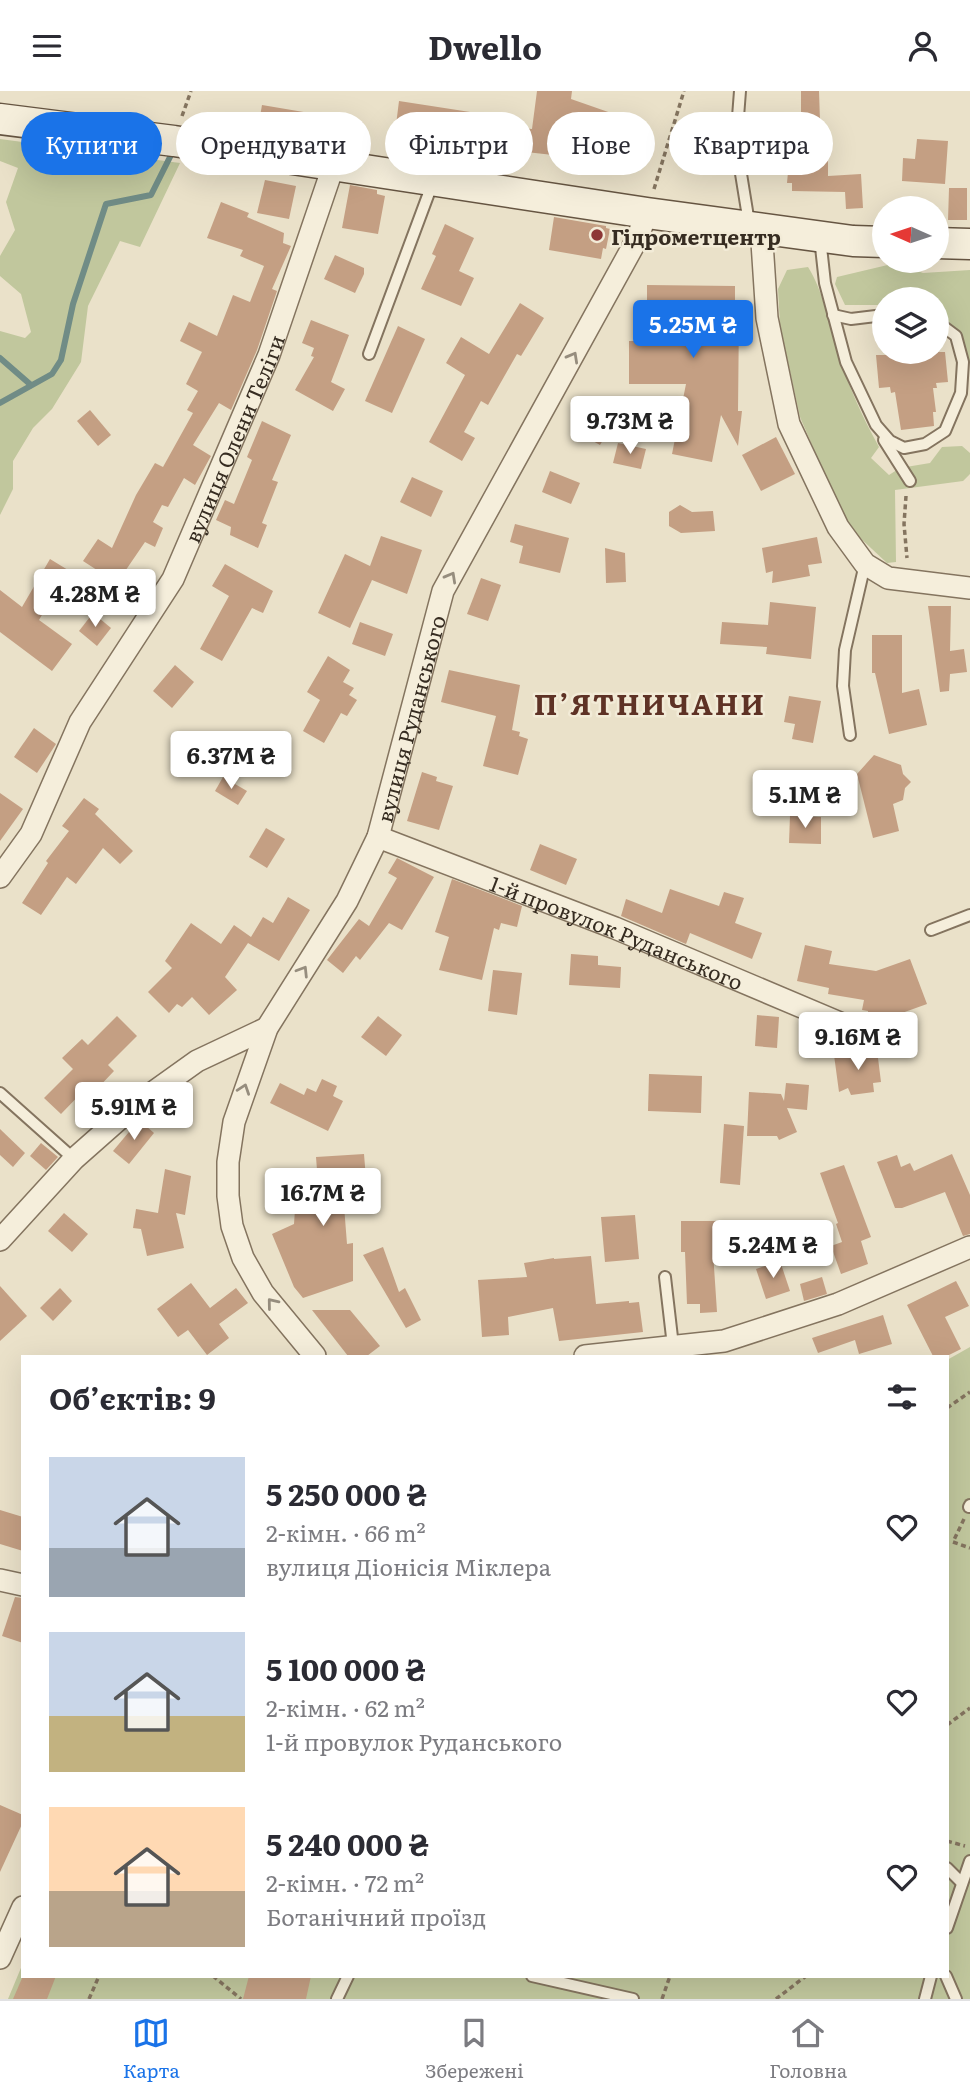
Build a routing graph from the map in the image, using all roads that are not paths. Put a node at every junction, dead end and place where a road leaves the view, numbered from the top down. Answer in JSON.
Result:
{"nodes":[{"id":1,"x":740,"y":91,"type":"edge"},
{"id":2,"x":0,"y":119,"type":"edge"},
{"id":3,"x":176,"y":142,"type":"edge"},
{"id":4,"x":371,"y":173,"type":"edge"},
{"id":5,"x":330,"y":175,"type":"edge"},
{"id":6,"x":433,"y":182,"type":"junction"},
{"id":7,"x":647,"y":213,"type":"junction"},
{"id":8,"x":755,"y":226,"type":"junction"},
{"id":9,"x":820,"y":236,"type":"junction"},
{"id":10,"x":872,"y":242,"type":"edge"},
{"id":11,"x":949,"y":243,"type":"edge"},
{"id":12,"x":970,"y":244,"type":"edge"},
{"id":13,"x":834,"y":315,"type":"junction"},
{"id":14,"x":872,"y":317,"type":"edge"},
{"id":15,"x":949,"y":331,"type":"edge"},
{"id":16,"x":369,"y":354,"type":"dead end"},
{"id":17,"x":876,"y":425,"type":"junction"},
{"id":18,"x":910,"y":481,"type":"road end"},
{"id":19,"x":865,"y":564,"type":"junction"},
{"id":20,"x":970,"y":588,"type":"edge"},
{"id":21,"x":850,"y":736,"type":"dead end"},
{"id":22,"x":378,"y":837,"type":"junction"},
{"id":23,"x":0,"y":877,"type":"edge"},
{"id":24,"x":970,"y":915,"type":"edge"},
{"id":25,"x":931,"y":930,"type":"dead end"},
{"id":26,"x":267,"y":1028,"type":"junction"},
{"id":27,"x":853,"y":1029,"type":"dead end"},
{"id":28,"x":0,"y":1093,"type":"edge"},
{"id":29,"x":75,"y":1159,"type":"junction"},
{"id":30,"x":0,"y":1240,"type":"edge"},
{"id":31,"x":970,"y":1247,"type":"edge"},
{"id":32,"x":666,"y":1277,"type":"dead end"},
{"id":33,"x":673,"y":1346,"type":"junction"},
{"id":34,"x":314,"y":1355,"type":"edge"},
{"id":35,"x":594,"y":1355,"type":"edge"},
{"id":36,"x":0,"y":1580,"type":"edge"},
{"id":37,"x":21,"y":1585,"type":"edge"},
{"id":38,"x":970,"y":1861,"type":"edge"},
{"id":39,"x":949,"y":1870,"type":"edge"},
{"id":40,"x":962,"y":1883,"type":"junction"},
{"id":41,"x":14,"y":1910,"type":"edge"},
{"id":42,"x":949,"y":1922,"type":"edge"},
{"id":43,"x":0,"y":1958,"type":"edge"},
{"id":44,"x":347,"y":1978,"type":"edge"},
{"id":45,"x":541,"y":1978,"type":"edge"},
{"id":46,"x":931,"y":1978,"type":"edge"},
{"id":47,"x":947,"y":1978,"type":"edge"},
{"id":48,"x":337,"y":1999,"type":"edge"},
{"id":49,"x":633,"y":1999,"type":"edge"},
{"id":50,"x":925,"y":1999,"type":"edge"},
{"id":51,"x":956,"y":1999,"type":"edge"}],
"edges":[{"from":1,"to":8,"type":"lane"},
{"from":2,"to":3,"type":"street"},
{"from":4,"to":6,"type":"street"},
{"from":5,"to":23,"type":"street","name":"вулиця Олени Теліги"},
{"from":6,"to":7,"type":"street"},
{"from":6,"to":16,"type":"lane"},
{"from":7,"to":8,"type":"street"},
{"from":22,"to":7,"type":"street","name":"вулиця Руданського","one_way":true},
{"from":8,"to":9,"type":"street"},
{"from":8,"to":19,"type":"street"},
{"from":9,"to":10,"type":"street"},
{"from":9,"to":13,"type":"lane"},
{"from":11,"to":12,"type":"street"},
{"from":13,"to":14,"type":"lane"},
{"from":13,"to":17,"type":"lane"},
{"from":15,"to":17,"type":"lane"},
{"from":17,"to":18,"type":"lane"},
{"from":19,"to":20,"type":"street"},
{"from":19,"to":21,"type":"lane"},
{"from":26,"to":22,"type":"street","name":"вулиця Руданського","one_way":true},
{"from":22,"to":27,"type":"street","name":"1-й провулок Руданського"},
{"from":24,"to":25,"type":"lane"},
{"from":26,"to":29,"type":"street"},
{"from":34,"to":26,"type":"street","name":"вулиця Руданського","one_way":true},
{"from":28,"to":29,"type":"lane"},
{"from":29,"to":30,"type":"street"},
{"from":31,"to":33,"type":"street"},
{"from":32,"to":33,"type":"lane"},
{"from":33,"to":35,"type":"street"},
{"from":36,"to":37,"type":"street"},
{"from":38,"to":40,"type":"lane"},
{"from":39,"to":40,"type":"lane"},
{"from":40,"to":42,"type":"lane"},
{"from":41,"to":43,"type":"street"},
{"from":44,"to":48,"type":"lane"},
{"from":45,"to":49,"type":"lane"},
{"from":46,"to":50,"type":"lane"},
{"from":47,"to":51,"type":"lane"}]}
